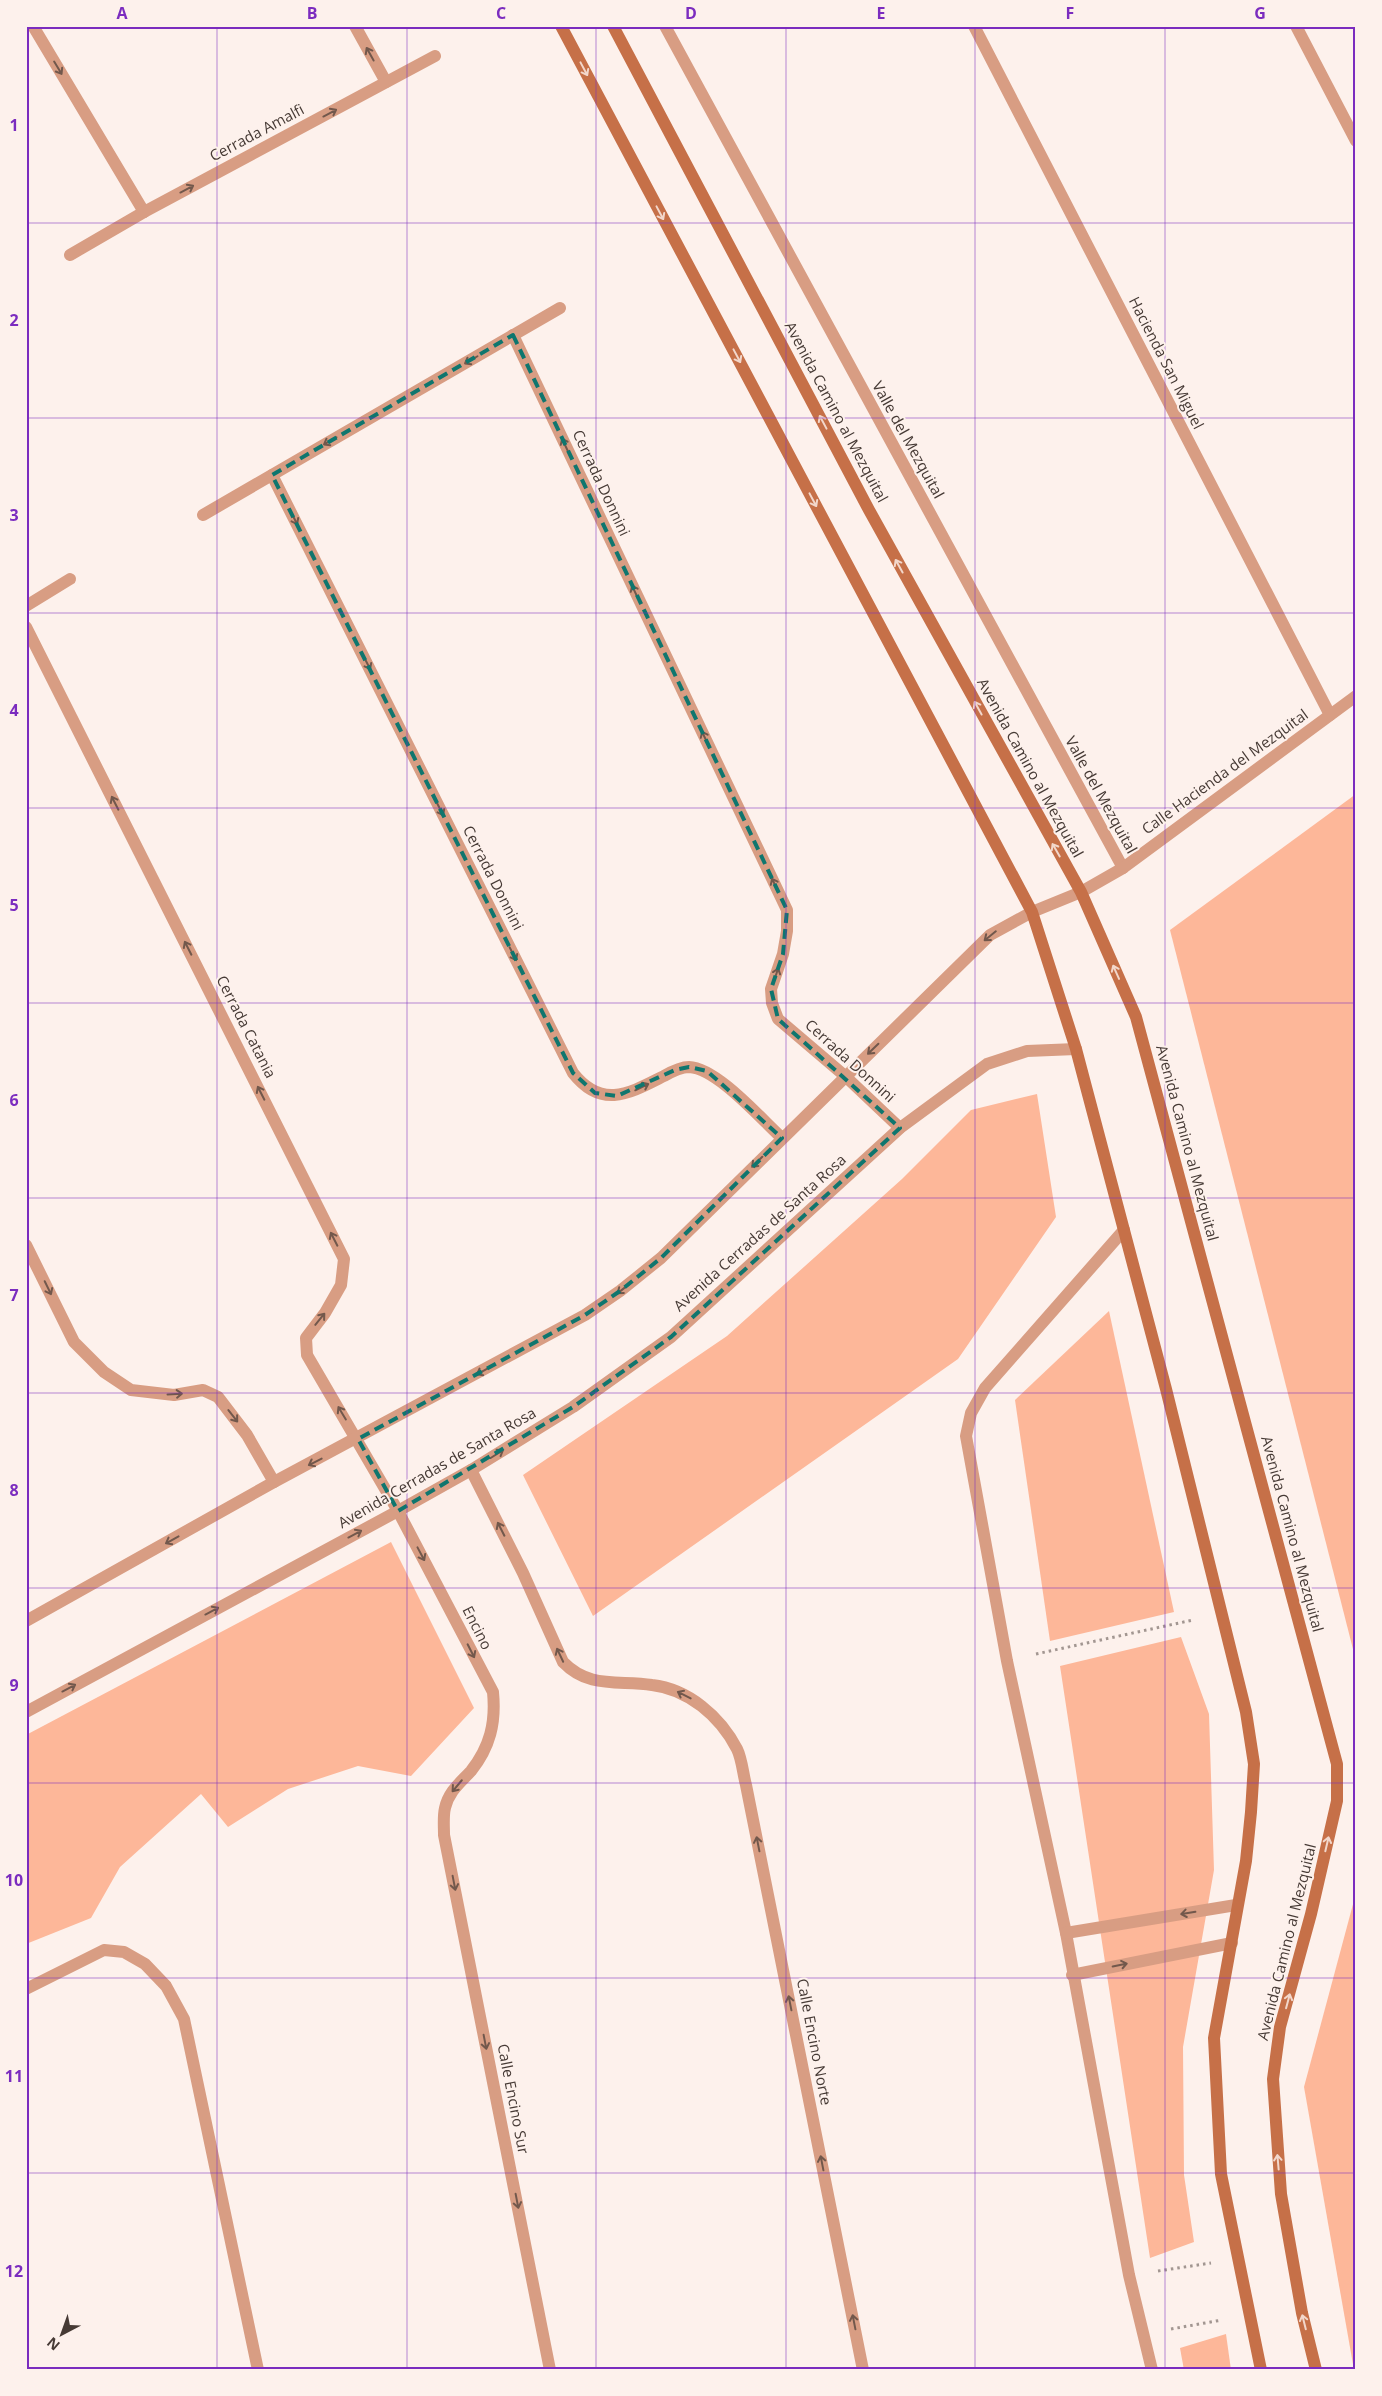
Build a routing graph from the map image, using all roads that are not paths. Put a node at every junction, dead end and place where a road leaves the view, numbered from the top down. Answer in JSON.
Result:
{"nodes":[{"id":1,"x":33,"y":26,"type":"edge"},
{"id":2,"x":355,"y":26,"type":"edge"},
{"id":3,"x":561,"y":26,"type":"edge"},
{"id":4,"x":613,"y":26,"type":"edge"},
{"id":5,"x":665,"y":26,"type":"edge"},
{"id":6,"x":974,"y":26,"type":"edge"},
{"id":7,"x":1296,"y":26,"type":"edge"},
{"id":8,"x":436,"y":56,"type":"dead end"},
{"id":9,"x":386,"y":82,"type":"junction"},
{"id":10,"x":1356,"y":141,"type":"edge"},
{"id":11,"x":144,"y":212,"type":"junction"},
{"id":12,"x":70,"y":255,"type":"dead end"},
{"id":13,"x":560,"y":308,"type":"dead end"},
{"id":14,"x":513,"y":335,"type":"junction"},
{"id":15,"x":272,"y":475,"type":"junction"},
{"id":16,"x":203,"y":515,"type":"dead end"},
{"id":17,"x":70,"y":579,"type":"dead end"},
{"id":18,"x":26,"y":606,"type":"edge"},
{"id":19,"x":26,"y":627,"type":"edge"},
{"id":20,"x":1356,"y":696,"type":"edge"},
{"id":21,"x":1330,"y":716,"type":"junction"},
{"id":22,"x":1123,"y":868,"type":"junction"},
{"id":23,"x":1081,"y":892,"type":"junction"},
{"id":24,"x":1032,"y":912,"type":"junction"},
{"id":25,"x":1076,"y":1049,"type":"junction"},
{"id":26,"x":846,"y":1076,"type":"junction"},
{"id":27,"x":900,"y":1128,"type":"junction"},
{"id":28,"x":782,"y":1138,"type":"junction"},
{"id":29,"x":1124,"y":1230,"type":"junction"},
{"id":30,"x":26,"y":1245,"type":"edge"},
{"id":31,"x":358,"y":1439,"type":"junction"},
{"id":32,"x":471,"y":1470,"type":"junction"},
{"id":33,"x":274,"y":1482,"type":"junction"},
{"id":34,"x":398,"y":1511,"type":"junction"},
{"id":35,"x":26,"y":1621,"type":"edge"},
{"id":36,"x":26,"y":1712,"type":"edge"},
{"id":37,"x":444,"y":1835,"type":"joint"},
{"id":38,"x":1236,"y":1905,"type":"junction"},
{"id":39,"x":1066,"y":1933,"type":"junction"},
{"id":40,"x":1232,"y":1942,"type":"junction"},
{"id":41,"x":1072,"y":1975,"type":"junction"},
{"id":42,"x":26,"y":1989,"type":"edge"},
{"id":43,"x":258,"y":2370,"type":"edge"},
{"id":44,"x":550,"y":2370,"type":"edge"},
{"id":45,"x":863,"y":2370,"type":"edge"},
{"id":46,"x":1152,"y":2370,"type":"edge"},
{"id":47,"x":1261,"y":2370,"type":"edge"},
{"id":48,"x":1316,"y":2370,"type":"edge"}],
"edges":[{"from":1,"to":11,"type":"street","one_way":true},
{"from":9,"to":2,"type":"street","one_way":true},
{"from":3,"to":24,"type":"main road","one_way":true},
{"from":23,"to":4,"type":"main road","name":"Avenida Camino al Mezquital","one_way":true},
{"from":5,"to":22,"type":"street","name":"Valle del Mezquital"},
{"from":6,"to":21,"type":"street","name":"Hacienda San Miguel"},
{"from":7,"to":10,"type":"street"},
{"from":8,"to":9,"type":"street","name":"Cerrada Amalfi"},
{"from":11,"to":9,"type":"street","name":"Cerrada Amalfi","one_way":true},
{"from":11,"to":12,"type":"street","name":"Cerrada Amalfi"},
{"from":13,"to":14,"type":"street"},
{"from":14,"to":15,"type":"street","one_way":true},
{"from":26,"to":14,"type":"street","name":"Cerrada Donnini","one_way":true},
{"from":15,"to":16,"type":"street"},
{"from":15,"to":28,"type":"street","name":"Cerrada Donnini","one_way":true},
{"from":17,"to":18,"type":"street"},
{"from":31,"to":19,"type":"street","name":"Cerrada Catania","one_way":true},
{"from":20,"to":21,"type":"street","name":"Calle Hacienda del Mezquital"},
{"from":21,"to":22,"type":"street","name":"Calle Hacienda del Mezquital"},
{"from":22,"to":23,"type":"street","name":"Calle Hacienda del Mezquital"},
{"from":23,"to":24,"type":"street","name":"Calle Hacienda del Mezquital"},
{"from":48,"to":23,"type":"main road","name":"Avenida Camino al Mezquital","one_way":true},
{"from":24,"to":25,"type":"main road"},
{"from":24,"to":26,"type":"street","one_way":true},
{"from":25,"to":27,"type":"street","name":"Avenida Cerradas de Santa Rosa"},
{"from":25,"to":29,"type":"main road"},
{"from":26,"to":27,"type":"street","name":"Cerrada Donnini"},
{"from":26,"to":28,"type":"street"},
{"from":32,"to":27,"type":"street","name":"Avenida Cerradas de Santa Rosa","one_way":true},
{"from":28,"to":31,"type":"street","one_way":true},
{"from":29,"to":38,"type":"main road"},
{"from":29,"to":39,"type":"street"},
{"from":30,"to":33,"type":"street","one_way":true},
{"from":31,"to":33,"type":"street","one_way":true},
{"from":31,"to":34,"type":"street","name":"Encino"},
{"from":32,"to":34,"type":"street","name":"Avenida Cerradas de Santa Rosa"},
{"from":45,"to":32,"type":"street","name":"Calle Encino Norte","one_way":true},
{"from":33,"to":35,"type":"street","one_way":true},
{"from":36,"to":34,"type":"street","name":"Avenida Cerradas de Santa Rosa","one_way":true},
{"from":34,"to":37,"type":"street","name":"Encino","one_way":true},
{"from":37,"to":44,"type":"street","name":"Calle Encino Sur","one_way":true},
{"from":38,"to":39,"type":"street","one_way":true},
{"from":38,"to":40,"type":"main road"},
{"from":39,"to":41,"type":"street"},
{"from":41,"to":40,"type":"street","one_way":true},
{"from":40,"to":47,"type":"main road"},
{"from":41,"to":46,"type":"street"},
{"from":42,"to":43,"type":"street"}]}
